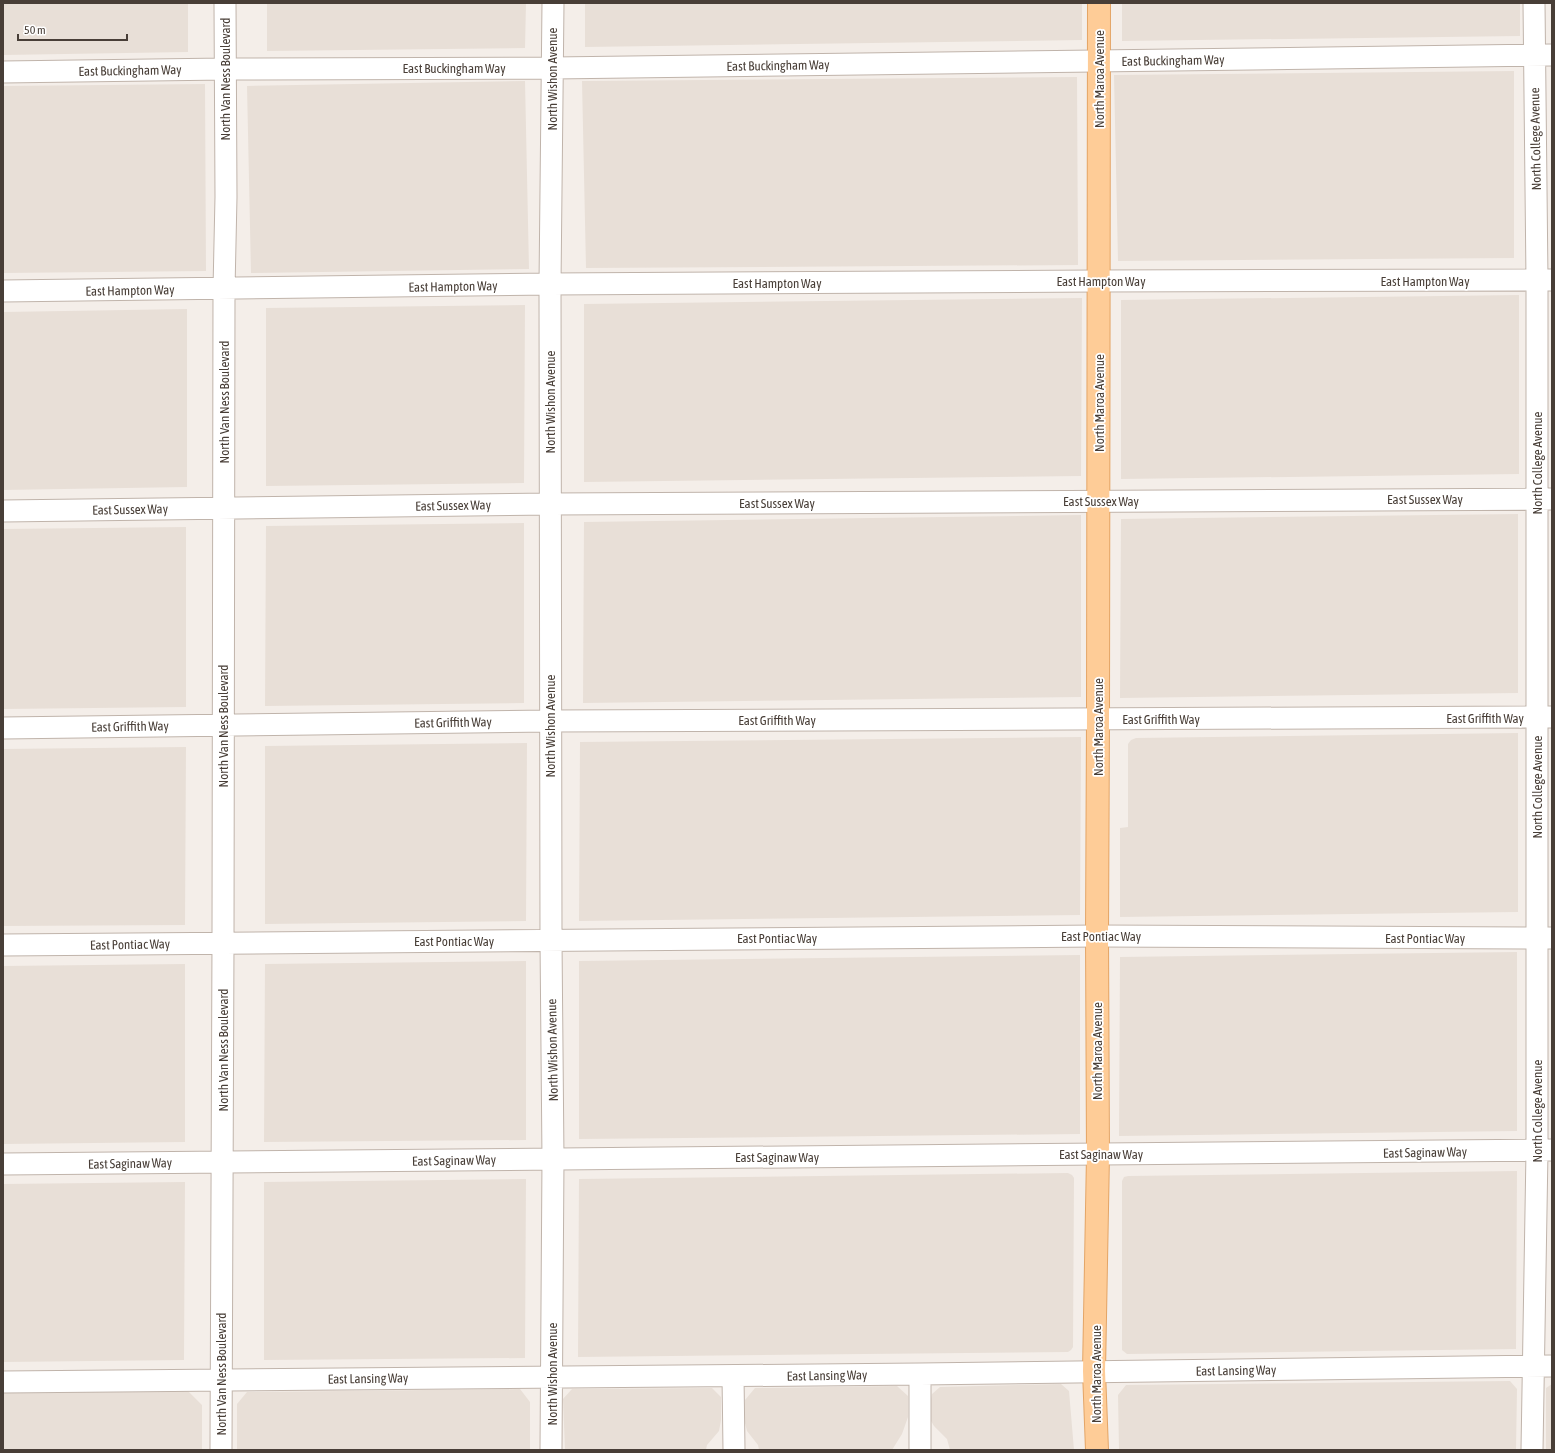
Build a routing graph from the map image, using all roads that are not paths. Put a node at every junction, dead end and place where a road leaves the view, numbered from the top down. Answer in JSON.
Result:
{"nodes":[{"id":1,"x":225,"y":3,"type":"edge"},
{"id":2,"x":552,"y":3,"type":"edge"},
{"id":3,"x":1099,"y":3,"type":"edge"},
{"id":4,"x":1534,"y":3,"type":"edge"},
{"id":5,"x":1543,"y":55,"type":"edge"},
{"id":6,"x":1098,"y":61,"type":"junction"},
{"id":7,"x":553,"y":68,"type":"junction"},
{"id":8,"x":225,"y":69,"type":"junction"},
{"id":9,"x":3,"y":72,"type":"edge"},
{"id":10,"x":1544,"y":280,"type":"edge"},
{"id":11,"x":1098,"y":281,"type":"junction"},
{"id":12,"x":550,"y":284,"type":"junction"},
{"id":13,"x":224,"y":289,"type":"junction"},
{"id":14,"x":3,"y":291,"type":"edge"},
{"id":15,"x":1544,"y":499,"type":"edge"},
{"id":16,"x":1099,"y":500,"type":"junction"},
{"id":17,"x":550,"y":504,"type":"junction"},
{"id":18,"x":224,"y":508,"type":"junction"},
{"id":19,"x":3,"y":510,"type":"edge"},
{"id":20,"x":1544,"y":718,"type":"edge"},
{"id":21,"x":1098,"y":719,"type":"junction"},
{"id":22,"x":550,"y":721,"type":"junction"},
{"id":23,"x":223,"y":725,"type":"junction"},
{"id":24,"x":3,"y":728,"type":"edge"},
{"id":25,"x":1097,"y":936,"type":"junction"},
{"id":26,"x":1544,"y":938,"type":"edge"},
{"id":27,"x":551,"y":940,"type":"junction"},
{"id":28,"x":223,"y":942,"type":"junction"},
{"id":29,"x":3,"y":945,"type":"edge"},
{"id":30,"x":1545,"y":1151,"type":"edge"},
{"id":31,"x":1098,"y":1154,"type":"junction"},
{"id":32,"x":553,"y":1159,"type":"junction"},
{"id":33,"x":222,"y":1162,"type":"junction"},
{"id":34,"x":3,"y":1164,"type":"edge"},
{"id":35,"x":1542,"y":1366,"type":"edge"},
{"id":36,"x":1094,"y":1371,"type":"junction"},
{"id":37,"x":920,"y":1374,"type":"junction"},
{"id":38,"x":552,"y":1376,"type":"junction"},
{"id":39,"x":733,"y":1376,"type":"junction"},
{"id":40,"x":221,"y":1379,"type":"junction"},
{"id":41,"x":3,"y":1382,"type":"edge"},
{"id":42,"x":221,"y":1450,"type":"edge"},
{"id":43,"x":551,"y":1450,"type":"edge"},
{"id":44,"x":734,"y":1450,"type":"edge"},
{"id":45,"x":920,"y":1450,"type":"edge"},
{"id":46,"x":1097,"y":1450,"type":"edge"},
{"id":47,"x":1532,"y":1450,"type":"edge"}],
"edges":[{"from":1,"to":8,"type":"street","name":"North Van Ness Boulevard"},
{"from":2,"to":7,"type":"street","name":"North Wishon Avenue"},
{"from":3,"to":6,"type":"main road","name":"North Maroa Avenue"},
{"from":4,"to":5,"type":"street","name":"North College Avenue"},
{"from":5,"to":6,"type":"street","name":"East Buckingham Way"},
{"from":5,"to":10,"type":"street","name":"North College Avenue"},
{"from":6,"to":7,"type":"street","name":"East Buckingham Way"},
{"from":6,"to":11,"type":"main road","name":"North Maroa Avenue"},
{"from":7,"to":8,"type":"street","name":"East Buckingham Way"},
{"from":7,"to":12,"type":"street","name":"North Wishon Avenue"},
{"from":8,"to":9,"type":"street","name":"East Buckingham Way"},
{"from":8,"to":13,"type":"street","name":"North Van Ness Boulevard"},
{"from":10,"to":11,"type":"street","name":"East Hampton Way"},
{"from":10,"to":15,"type":"street","name":"North College Avenue"},
{"from":11,"to":12,"type":"street","name":"East Hampton Way"},
{"from":11,"to":16,"type":"main road","name":"North Maroa Avenue"},
{"from":12,"to":13,"type":"street","name":"East Hampton Way"},
{"from":12,"to":17,"type":"street","name":"North Wishon Avenue"},
{"from":13,"to":14,"type":"street","name":"East Hampton Way"},
{"from":13,"to":18,"type":"street","name":"North Van Ness Boulevard"},
{"from":15,"to":16,"type":"street","name":"East Sussex Way"},
{"from":15,"to":20,"type":"street","name":"North College Avenue"},
{"from":16,"to":17,"type":"street","name":"East Sussex Way"},
{"from":16,"to":21,"type":"main road","name":"North Maroa Avenue"},
{"from":17,"to":18,"type":"street","name":"East Sussex Way"},
{"from":17,"to":22,"type":"street","name":"North Wishon Avenue"},
{"from":18,"to":19,"type":"street","name":"East Sussex Way"},
{"from":18,"to":23,"type":"street","name":"North Van Ness Boulevard"},
{"from":20,"to":21,"type":"street","name":"East Griffith Way"},
{"from":20,"to":26,"type":"street","name":"North College Avenue"},
{"from":21,"to":22,"type":"street","name":"East Griffith Way"},
{"from":21,"to":25,"type":"main road","name":"North Maroa Avenue"},
{"from":22,"to":23,"type":"street","name":"East Griffith Way"},
{"from":22,"to":27,"type":"street","name":"North Wishon Avenue"},
{"from":23,"to":24,"type":"street","name":"East Griffith Way"},
{"from":23,"to":28,"type":"street","name":"North Van Ness Boulevard"},
{"from":25,"to":26,"type":"street","name":"East Pontiac Way"},
{"from":25,"to":27,"type":"street","name":"East Pontiac Way"},
{"from":25,"to":31,"type":"main road","name":"North Maroa Avenue"},
{"from":26,"to":30,"type":"street","name":"North College Avenue"},
{"from":27,"to":28,"type":"street","name":"East Pontiac Way"},
{"from":27,"to":32,"type":"street","name":"North Wishon Avenue"},
{"from":28,"to":29,"type":"street","name":"East Pontiac Way"},
{"from":28,"to":33,"type":"street","name":"North Van Ness Boulevard"},
{"from":30,"to":31,"type":"street","name":"East Saginaw Way"},
{"from":30,"to":35,"type":"street","name":"North College Avenue"},
{"from":31,"to":32,"type":"street","name":"East Saginaw Way"},
{"from":31,"to":36,"type":"main road","name":"North Maroa Avenue"},
{"from":32,"to":33,"type":"street","name":"East Saginaw Way"},
{"from":32,"to":38,"type":"street","name":"North Wishon Avenue"},
{"from":33,"to":34,"type":"street","name":"East Saginaw Way"},
{"from":33,"to":40,"type":"street","name":"North Van Ness Boulevard"},
{"from":35,"to":36,"type":"street","name":"East Lansing Way"},
{"from":35,"to":47,"type":"street","name":"North College Avenue"},
{"from":36,"to":37,"type":"street","name":"East Lansing Way"},
{"from":36,"to":46,"type":"main road","name":"North Maroa Avenue"},
{"from":37,"to":39,"type":"street","name":"East Lansing Way"},
{"from":37,"to":45,"type":"street"},
{"from":38,"to":39,"type":"street","name":"East Lansing Way"},
{"from":38,"to":40,"type":"street","name":"East Lansing Way"},
{"from":38,"to":43,"type":"street","name":"North Wishon Avenue"},
{"from":39,"to":44,"type":"street"},
{"from":40,"to":41,"type":"street","name":"East Lansing Way"},
{"from":40,"to":42,"type":"street","name":"North Van Ness Boulevard"}]}
